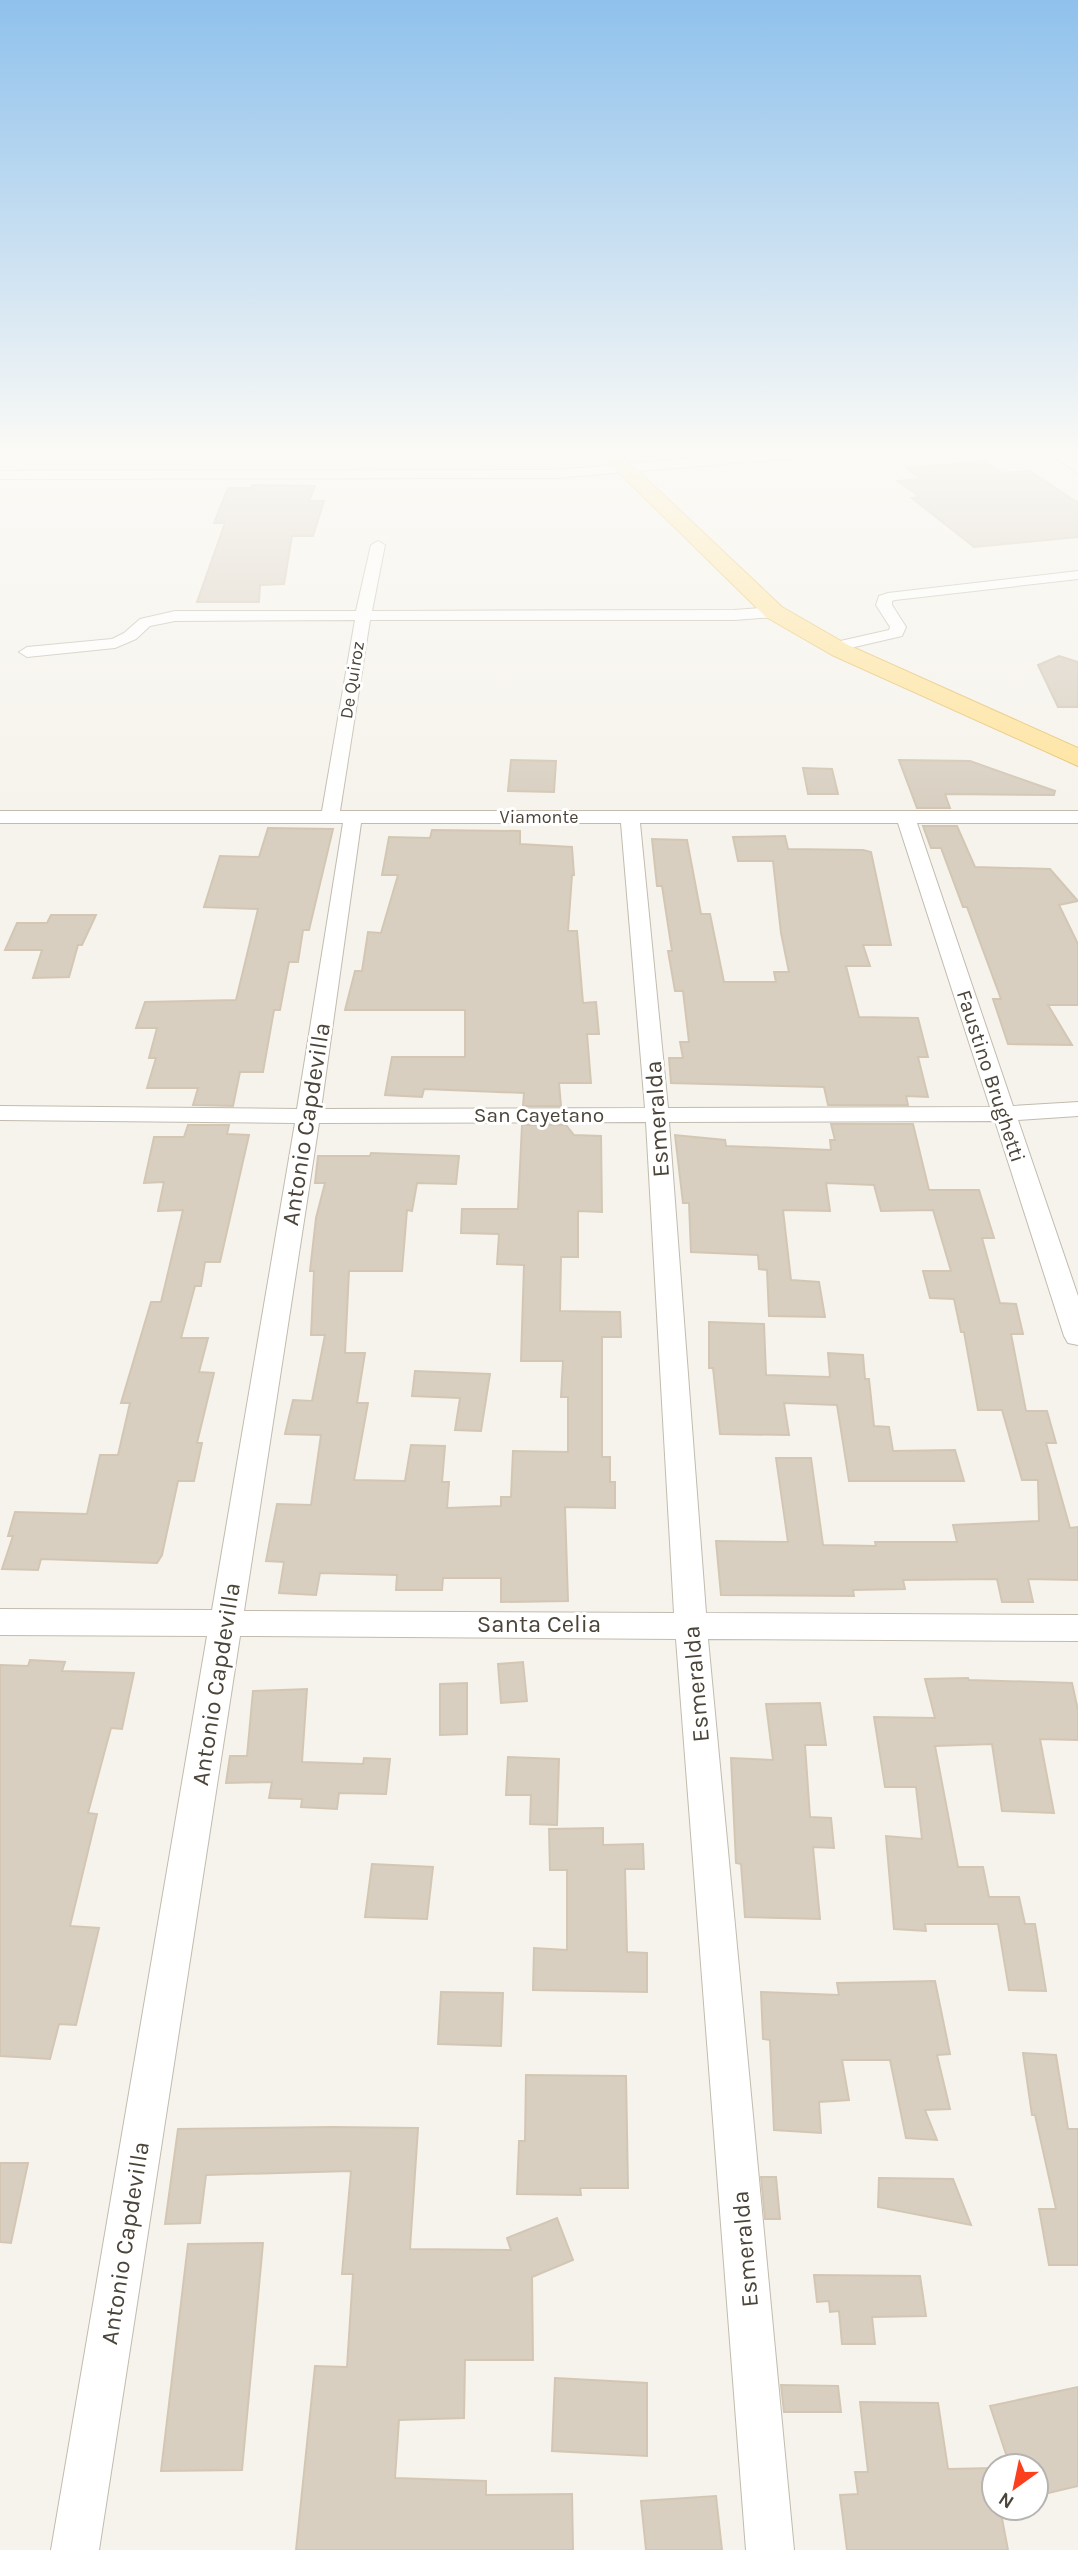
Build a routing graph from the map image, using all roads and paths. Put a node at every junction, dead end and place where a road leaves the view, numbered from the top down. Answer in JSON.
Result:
{"nodes":[{"id":1,"x":373,"y":570,"type":"edge"},
{"id":2,"x":730,"y":570,"type":"edge"},
{"id":3,"x":1078,"y":575,"type":"edge"},
{"id":4,"x":774,"y":612,"type":"junction"},
{"id":5,"x":363,"y":616,"type":"junction"},
{"id":6,"x":833,"y":647,"type":"junction"},
{"id":7,"x":27,"y":652,"type":"dead end"},
{"id":8,"x":1078,"y":758,"type":"edge"},
{"id":9,"x":905,"y":815,"type":"junction"},
{"id":10,"x":0,"y":817,"type":"edge"},
{"id":11,"x":342,"y":817,"type":"junction"},
{"id":12,"x":1078,"y":817,"type":"edge"},
{"id":13,"x":630,"y":818,"type":"junction"},
{"id":14,"x":1078,"y":1109,"type":"edge"},
{"id":15,"x":0,"y":1112,"type":"edge"},
{"id":16,"x":1003,"y":1114,"type":"junction"},
{"id":17,"x":657,"y":1115,"type":"junction"},
{"id":18,"x":309,"y":1116,"type":"junction"},
{"id":19,"x":1078,"y":1336,"type":"edge"},
{"id":20,"x":0,"y":1622,"type":"edge"},
{"id":21,"x":226,"y":1623,"type":"junction"},
{"id":22,"x":691,"y":1624,"type":"junction"},
{"id":23,"x":1078,"y":1629,"type":"edge"},
{"id":24,"x":75,"y":2550,"type":"edge"},
{"id":25,"x":770,"y":2550,"type":"edge"}],
"edges":[{"from":1,"to":5,"type":"street","name":"De Quiroz"},
{"from":2,"to":4,"type":"main road"},
{"from":3,"to":6,"type":"street"},
{"from":4,"to":5,"type":"street"},
{"from":4,"to":6,"type":"main road"},
{"from":5,"to":7,"type":"street"},
{"from":5,"to":11,"type":"street","name":"De Quiroz"},
{"from":6,"to":8,"type":"main road"},
{"from":9,"to":12,"type":"street","name":"Viamonte"},
{"from":9,"to":13,"type":"street","name":"Viamonte"},
{"from":9,"to":16,"type":"street","name":"Faustino Brughetti"},
{"from":10,"to":11,"type":"street","name":"Viamonte"},
{"from":11,"to":13,"type":"street","name":"Viamonte"},
{"from":11,"to":18,"type":"street","name":"Antonio Capdevilla"},
{"from":13,"to":17,"type":"street","name":"Esmeralda"},
{"from":14,"to":16,"type":"street","name":"San Cayetano"},
{"from":15,"to":18,"type":"street","name":"San Cayetano"},
{"from":16,"to":17,"type":"street","name":"San Cayetano"},
{"from":16,"to":19,"type":"street","name":"Faustino Brughetti"},
{"from":17,"to":18,"type":"street","name":"San Cayetano"},
{"from":17,"to":22,"type":"street","name":"Esmeralda"},
{"from":18,"to":21,"type":"street","name":"Antonio Capdevilla"},
{"from":20,"to":21,"type":"street","name":"Santa Celia"},
{"from":21,"to":22,"type":"street","name":"Santa Celia"},
{"from":21,"to":24,"type":"street","name":"Antonio Capdevilla"},
{"from":22,"to":23,"type":"street","name":"Santa Celia"},
{"from":22,"to":25,"type":"street","name":"Esmeralda"}]}
